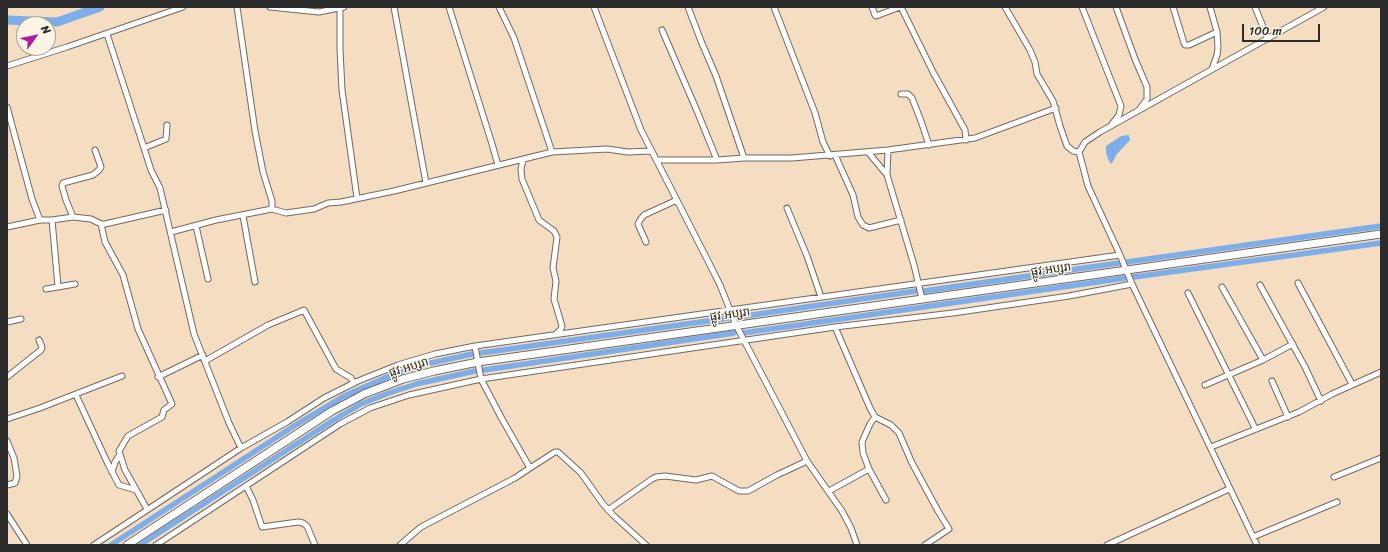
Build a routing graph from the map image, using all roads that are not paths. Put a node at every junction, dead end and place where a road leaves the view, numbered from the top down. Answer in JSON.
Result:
{"nodes":[{"id":1,"x":182,"y":7,"type":"edge"},
{"id":2,"x":237,"y":7,"type":"edge"},
{"id":3,"x":270,"y":7,"type":"edge"},
{"id":4,"x":342,"y":7,"type":"edge"},
{"id":5,"x":394,"y":7,"type":"edge"},
{"id":6,"x":449,"y":7,"type":"edge"},
{"id":7,"x":499,"y":7,"type":"edge"},
{"id":8,"x":594,"y":7,"type":"edge"},
{"id":9,"x":688,"y":7,"type":"edge"},
{"id":10,"x":774,"y":7,"type":"edge"},
{"id":11,"x":872,"y":7,"type":"edge"},
{"id":12,"x":900,"y":7,"type":"edge"},
{"id":13,"x":1005,"y":7,"type":"edge"},
{"id":14,"x":1082,"y":7,"type":"edge"},
{"id":15,"x":1116,"y":7,"type":"edge"},
{"id":16,"x":1173,"y":7,"type":"edge"},
{"id":17,"x":1210,"y":7,"type":"edge"},
{"id":18,"x":1255,"y":7,"type":"edge"},
{"id":19,"x":1324,"y":7,"type":"edge"},
{"id":20,"x":662,"y":30,"type":"dead end"},
{"id":21,"x":1217,"y":32,"type":"junction"},
{"id":22,"x":107,"y":34,"type":"junction"},
{"id":23,"x":1268,"y":39,"type":"junction"},
{"id":24,"x":7,"y":66,"type":"edge"},
{"id":25,"x":1212,"y":69,"type":"junction"},
{"id":26,"x":901,"y":94,"type":"dead end"},
{"id":27,"x":7,"y":107,"type":"edge"},
{"id":28,"x":1056,"y":108,"type":"junction"},
{"id":29,"x":1137,"y":112,"type":"junction"},
{"id":30,"x":167,"y":125,"type":"dead end"},
{"id":31,"x":1112,"y":126,"type":"junction"},
{"id":32,"x":966,"y":140,"type":"junction"},
{"id":33,"x":929,"y":145,"type":"junction"},
{"id":34,"x":144,"y":148,"type":"junction"},
{"id":35,"x":95,"y":150,"type":"dead end"},
{"id":36,"x":888,"y":150,"type":"junction"},
{"id":37,"x":651,"y":151,"type":"junction"},
{"id":38,"x":552,"y":152,"type":"junction"},
{"id":39,"x":868,"y":152,"type":"junction"},
{"id":40,"x":1079,"y":152,"type":"junction"},
{"id":41,"x":832,"y":155,"type":"junction"},
{"id":42,"x":744,"y":158,"type":"junction"},
{"id":43,"x":523,"y":160,"type":"junction"},
{"id":44,"x":656,"y":160,"type":"junction"},
{"id":45,"x":717,"y":160,"type":"junction"},
{"id":46,"x":498,"y":165,"type":"junction"},
{"id":47,"x":887,"y":176,"type":"junction"},
{"id":48,"x":426,"y":184,"type":"junction"},
{"id":49,"x":357,"y":198,"type":"junction"},
{"id":50,"x":677,"y":200,"type":"junction"},
{"id":51,"x":788,"y":208,"type":"dead end"},
{"id":52,"x":272,"y":209,"type":"junction"},
{"id":53,"x":166,"y":210,"type":"junction"},
{"id":54,"x":243,"y":216,"type":"junction"},
{"id":55,"x":73,"y":217,"type":"junction"},
{"id":56,"x":40,"y":220,"type":"junction"},
{"id":57,"x":52,"y":220,"type":"junction"},
{"id":58,"x":901,"y":220,"type":"junction"},
{"id":59,"x":101,"y":224,"type":"junction"},
{"id":60,"x":196,"y":226,"type":"junction"},
{"id":61,"x":7,"y":227,"type":"edge"},
{"id":62,"x":171,"y":232,"type":"junction"},
{"id":63,"x":1381,"y":234,"type":"edge"},
{"id":64,"x":646,"y":242,"type":"dead end"},
{"id":65,"x":1120,"y":255,"type":"junction"},
{"id":66,"x":1126,"y":271,"type":"junction"},
{"id":67,"x":208,"y":279,"type":"dead end"},
{"id":68,"x":255,"y":282,"type":"dead end"},
{"id":69,"x":1298,"y":283,"type":"dead end"},
{"id":70,"x":75,"y":284,"type":"dead end"},
{"id":71,"x":918,"y":284,"type":"junction"},
{"id":72,"x":1132,"y":284,"type":"junction"},
{"id":73,"x":1260,"y":285,"type":"dead end"},
{"id":74,"x":58,"y":286,"type":"junction"},
{"id":75,"x":1222,"y":287,"type":"dead end"},
{"id":76,"x":46,"y":289,"type":"dead end"},
{"id":77,"x":1188,"y":293,"type":"dead end"},
{"id":78,"x":820,"y":297,"type":"junction"},
{"id":79,"x":922,"y":299,"type":"junction"},
{"id":80,"x":731,"y":310,"type":"junction"},
{"id":81,"x":21,"y":319,"type":"dead end"},
{"id":82,"x":7,"y":322,"type":"edge"},
{"id":83,"x":736,"y":325,"type":"junction"},
{"id":84,"x":835,"y":327,"type":"junction"},
{"id":85,"x":556,"y":334,"type":"junction"},
{"id":86,"x":39,"y":340,"type":"dead end"},
{"id":87,"x":745,"y":340,"type":"junction"},
{"id":88,"x":1293,"y":344,"type":"junction"},
{"id":89,"x":475,"y":346,"type":"junction"},
{"id":90,"x":204,"y":358,"type":"junction"},
{"id":91,"x":1263,"y":360,"type":"junction"},
{"id":92,"x":478,"y":362,"type":"junction"},
{"id":93,"x":1381,"y":372,"type":"edge"},
{"id":94,"x":1228,"y":375,"type":"junction"},
{"id":95,"x":122,"y":376,"type":"dead end"},
{"id":96,"x":7,"y":377,"type":"edge"},
{"id":97,"x":158,"y":377,"type":"junction"},
{"id":98,"x":481,"y":379,"type":"junction"},
{"id":99,"x":1272,"y":381,"type":"dead end"},
{"id":100,"x":354,"y":383,"type":"junction"},
{"id":101,"x":1352,"y":384,"type":"junction"},
{"id":102,"x":1205,"y":386,"type":"dead end"},
{"id":103,"x":76,"y":395,"type":"junction"},
{"id":104,"x":1321,"y":401,"type":"junction"},
{"id":105,"x":875,"y":417,"type":"junction"},
{"id":106,"x":1288,"y":417,"type":"junction"},
{"id":107,"x":7,"y":419,"type":"edge"},
{"id":108,"x":1255,"y":428,"type":"junction"},
{"id":109,"x":7,"y":441,"type":"edge"},
{"id":110,"x":1211,"y":447,"type":"junction"},
{"id":111,"x":241,"y":448,"type":"junction"},
{"id":112,"x":119,"y":456,"type":"junction"},
{"id":113,"x":1381,"y":458,"type":"edge"},
{"id":114,"x":807,"y":461,"type":"junction"},
{"id":115,"x":530,"y":468,"type":"junction"},
{"id":116,"x":869,"y":469,"type":"junction"},
{"id":117,"x":112,"y":472,"type":"junction"},
{"id":118,"x":1334,"y":477,"type":"dead end"},
{"id":119,"x":7,"y":485,"type":"edge"},
{"id":120,"x":246,"y":486,"type":"junction"},
{"id":121,"x":1229,"y":488,"type":"junction"},
{"id":122,"x":136,"y":490,"type":"junction"},
{"id":123,"x":829,"y":491,"type":"junction"},
{"id":124,"x":886,"y":500,"type":"dead end"},
{"id":125,"x":1337,"y":502,"type":"dead end"},
{"id":126,"x":147,"y":510,"type":"junction"},
{"id":127,"x":608,"y":510,"type":"junction"},
{"id":128,"x":7,"y":514,"type":"edge"},
{"id":129,"x":1253,"y":537,"type":"junction"},
{"id":130,"x":27,"y":545,"type":"edge"},
{"id":131,"x":94,"y":545,"type":"edge"},
{"id":132,"x":127,"y":545,"type":"edge"},
{"id":133,"x":156,"y":545,"type":"edge"},
{"id":134,"x":315,"y":545,"type":"edge"},
{"id":135,"x":400,"y":545,"type":"edge"},
{"id":136,"x":646,"y":545,"type":"edge"},
{"id":137,"x":857,"y":545,"type":"edge"},
{"id":138,"x":925,"y":545,"type":"edge"},
{"id":139,"x":1107,"y":545,"type":"edge"},
{"id":140,"x":1257,"y":545,"type":"edge"}],
"edges":[{"from":1,"to":22,"type":"street"},
{"from":2,"to":52,"type":"street"},
{"from":3,"to":4,"type":"street"},
{"from":4,"to":49,"type":"street"},
{"from":5,"to":48,"type":"street"},
{"from":6,"to":46,"type":"street"},
{"from":7,"to":38,"type":"street"},
{"from":8,"to":37,"type":"street"},
{"from":9,"to":42,"type":"street"},
{"from":10,"to":41,"type":"street"},
{"from":11,"to":12,"type":"street"},
{"from":12,"to":32,"type":"street"},
{"from":13,"to":28,"type":"street"},
{"from":14,"to":31,"type":"street"},
{"from":15,"to":29,"type":"street"},
{"from":16,"to":21,"type":"street"},
{"from":17,"to":21,"type":"street"},
{"from":18,"to":23,"type":"street"},
{"from":19,"to":23,"type":"street"},
{"from":20,"to":45,"type":"street"},
{"from":21,"to":25,"type":"street"},
{"from":22,"to":24,"type":"street"},
{"from":22,"to":34,"type":"street"},
{"from":23,"to":25,"type":"street"},
{"from":25,"to":29,"type":"street"},
{"from":26,"to":33,"type":"street"},
{"from":27,"to":56,"type":"street"},
{"from":28,"to":32,"type":"street"},
{"from":28,"to":40,"type":"street"},
{"from":29,"to":31,"type":"street"},
{"from":30,"to":34,"type":"street"},
{"from":31,"to":40,"type":"street"},
{"from":32,"to":33,"type":"street"},
{"from":33,"to":36,"type":"street"},
{"from":34,"to":53,"type":"street"},
{"from":35,"to":55,"type":"street"},
{"from":36,"to":39,"type":"street"},
{"from":36,"to":47,"type":"street"},
{"from":37,"to":38,"type":"street"},
{"from":37,"to":44,"type":"street"},
{"from":38,"to":43,"type":"street"},
{"from":39,"to":41,"type":"street"},
{"from":39,"to":47,"type":"street"},
{"from":40,"to":65,"type":"street"},
{"from":41,"to":42,"type":"street"},
{"from":41,"to":58,"type":"street"},
{"from":42,"to":45,"type":"street"},
{"from":43,"to":46,"type":"street"},
{"from":43,"to":85,"type":"street"},
{"from":44,"to":45,"type":"street"},
{"from":44,"to":50,"type":"street"},
{"from":46,"to":48,"type":"street"},
{"from":47,"to":58,"type":"street"},
{"from":48,"to":49,"type":"street"},
{"from":49,"to":52,"type":"street"},
{"from":50,"to":64,"type":"street"},
{"from":50,"to":80,"type":"street"},
{"from":51,"to":78,"type":"street"},
{"from":52,"to":54,"type":"street"},
{"from":53,"to":59,"type":"street"},
{"from":53,"to":62,"type":"street"},
{"from":54,"to":60,"type":"street"},
{"from":54,"to":68,"type":"street"},
{"from":55,"to":57,"type":"street"},
{"from":55,"to":59,"type":"street"},
{"from":56,"to":57,"type":"street"},
{"from":56,"to":61,"type":"street"},
{"from":57,"to":74,"type":"street"},
{"from":58,"to":71,"type":"street"},
{"from":59,"to":97,"type":"street"},
{"from":60,"to":62,"type":"street"},
{"from":60,"to":67,"type":"street"},
{"from":62,"to":90,"type":"street"},
{"from":63,"to":66,"type":"street","name":"ផ្លូវ អប្សរា"},
{"from":65,"to":66,"type":"street"},
{"from":65,"to":71,"type":"street"},
{"from":66,"to":72,"type":"street"},
{"from":66,"to":79,"type":"street","name":"ផ្លូវ អប្សរា"},
{"from":69,"to":101,"type":"street"},
{"from":70,"to":74,"type":"street"},
{"from":71,"to":78,"type":"street"},
{"from":71,"to":79,"type":"street"},
{"from":72,"to":84,"type":"street"},
{"from":72,"to":110,"type":"street"},
{"from":73,"to":88,"type":"street"},
{"from":74,"to":76,"type":"street"},
{"from":75,"to":91,"type":"street"},
{"from":77,"to":94,"type":"street"},
{"from":78,"to":80,"type":"street"},
{"from":79,"to":83,"type":"street","name":"ផ្លូវ អប្សរា"},
{"from":80,"to":83,"type":"street"},
{"from":80,"to":85,"type":"street"},
{"from":81,"to":82,"type":"street"},
{"from":83,"to":87,"type":"street"},
{"from":83,"to":92,"type":"street","name":"ផ្លូវ អប្សរា"},
{"from":84,"to":87,"type":"street"},
{"from":84,"to":105,"type":"street"},
{"from":85,"to":89,"type":"street"},
{"from":86,"to":96,"type":"street"},
{"from":87,"to":98,"type":"street"},
{"from":87,"to":114,"type":"street"},
{"from":88,"to":91,"type":"street"},
{"from":88,"to":104,"type":"street"},
{"from":89,"to":92,"type":"street"},
{"from":89,"to":100,"type":"street"},
{"from":90,"to":97,"type":"street"},
{"from":90,"to":100,"type":"street"},
{"from":90,"to":111,"type":"street"},
{"from":91,"to":94,"type":"street"},
{"from":92,"to":98,"type":"street"},
{"from":92,"to":132,"type":"street","name":"ផ្លូវ អប្សរា"},
{"from":93,"to":101,"type":"street"},
{"from":94,"to":102,"type":"street"},
{"from":94,"to":108,"type":"street"},
{"from":95,"to":103,"type":"street"},
{"from":97,"to":112,"type":"street"},
{"from":98,"to":115,"type":"street"},
{"from":98,"to":120,"type":"street"},
{"from":99,"to":106,"type":"street"},
{"from":100,"to":111,"type":"street"},
{"from":101,"to":104,"type":"street"},
{"from":103,"to":107,"type":"street"},
{"from":103,"to":117,"type":"street"},
{"from":104,"to":106,"type":"street"},
{"from":105,"to":116,"type":"street"},
{"from":105,"to":138,"type":"street"},
{"from":106,"to":108,"type":"street"},
{"from":108,"to":110,"type":"street"},
{"from":109,"to":119,"type":"street"},
{"from":110,"to":121,"type":"street"},
{"from":111,"to":126,"type":"street"},
{"from":112,"to":117,"type":"street"},
{"from":112,"to":122,"type":"street"},
{"from":113,"to":118,"type":"street"},
{"from":114,"to":123,"type":"street"},
{"from":114,"to":127,"type":"street"},
{"from":115,"to":127,"type":"street"},
{"from":115,"to":135,"type":"street"},
{"from":116,"to":123,"type":"street"},
{"from":116,"to":124,"type":"street"},
{"from":117,"to":122,"type":"street"},
{"from":120,"to":133,"type":"street"},
{"from":120,"to":134,"type":"street"},
{"from":121,"to":129,"type":"street"},
{"from":121,"to":139,"type":"street"},
{"from":122,"to":126,"type":"street"},
{"from":123,"to":137,"type":"street"},
{"from":125,"to":129,"type":"street"},
{"from":126,"to":131,"type":"street"},
{"from":127,"to":136,"type":"street"},
{"from":128,"to":130,"type":"street"},
{"from":129,"to":140,"type":"street"}]}
